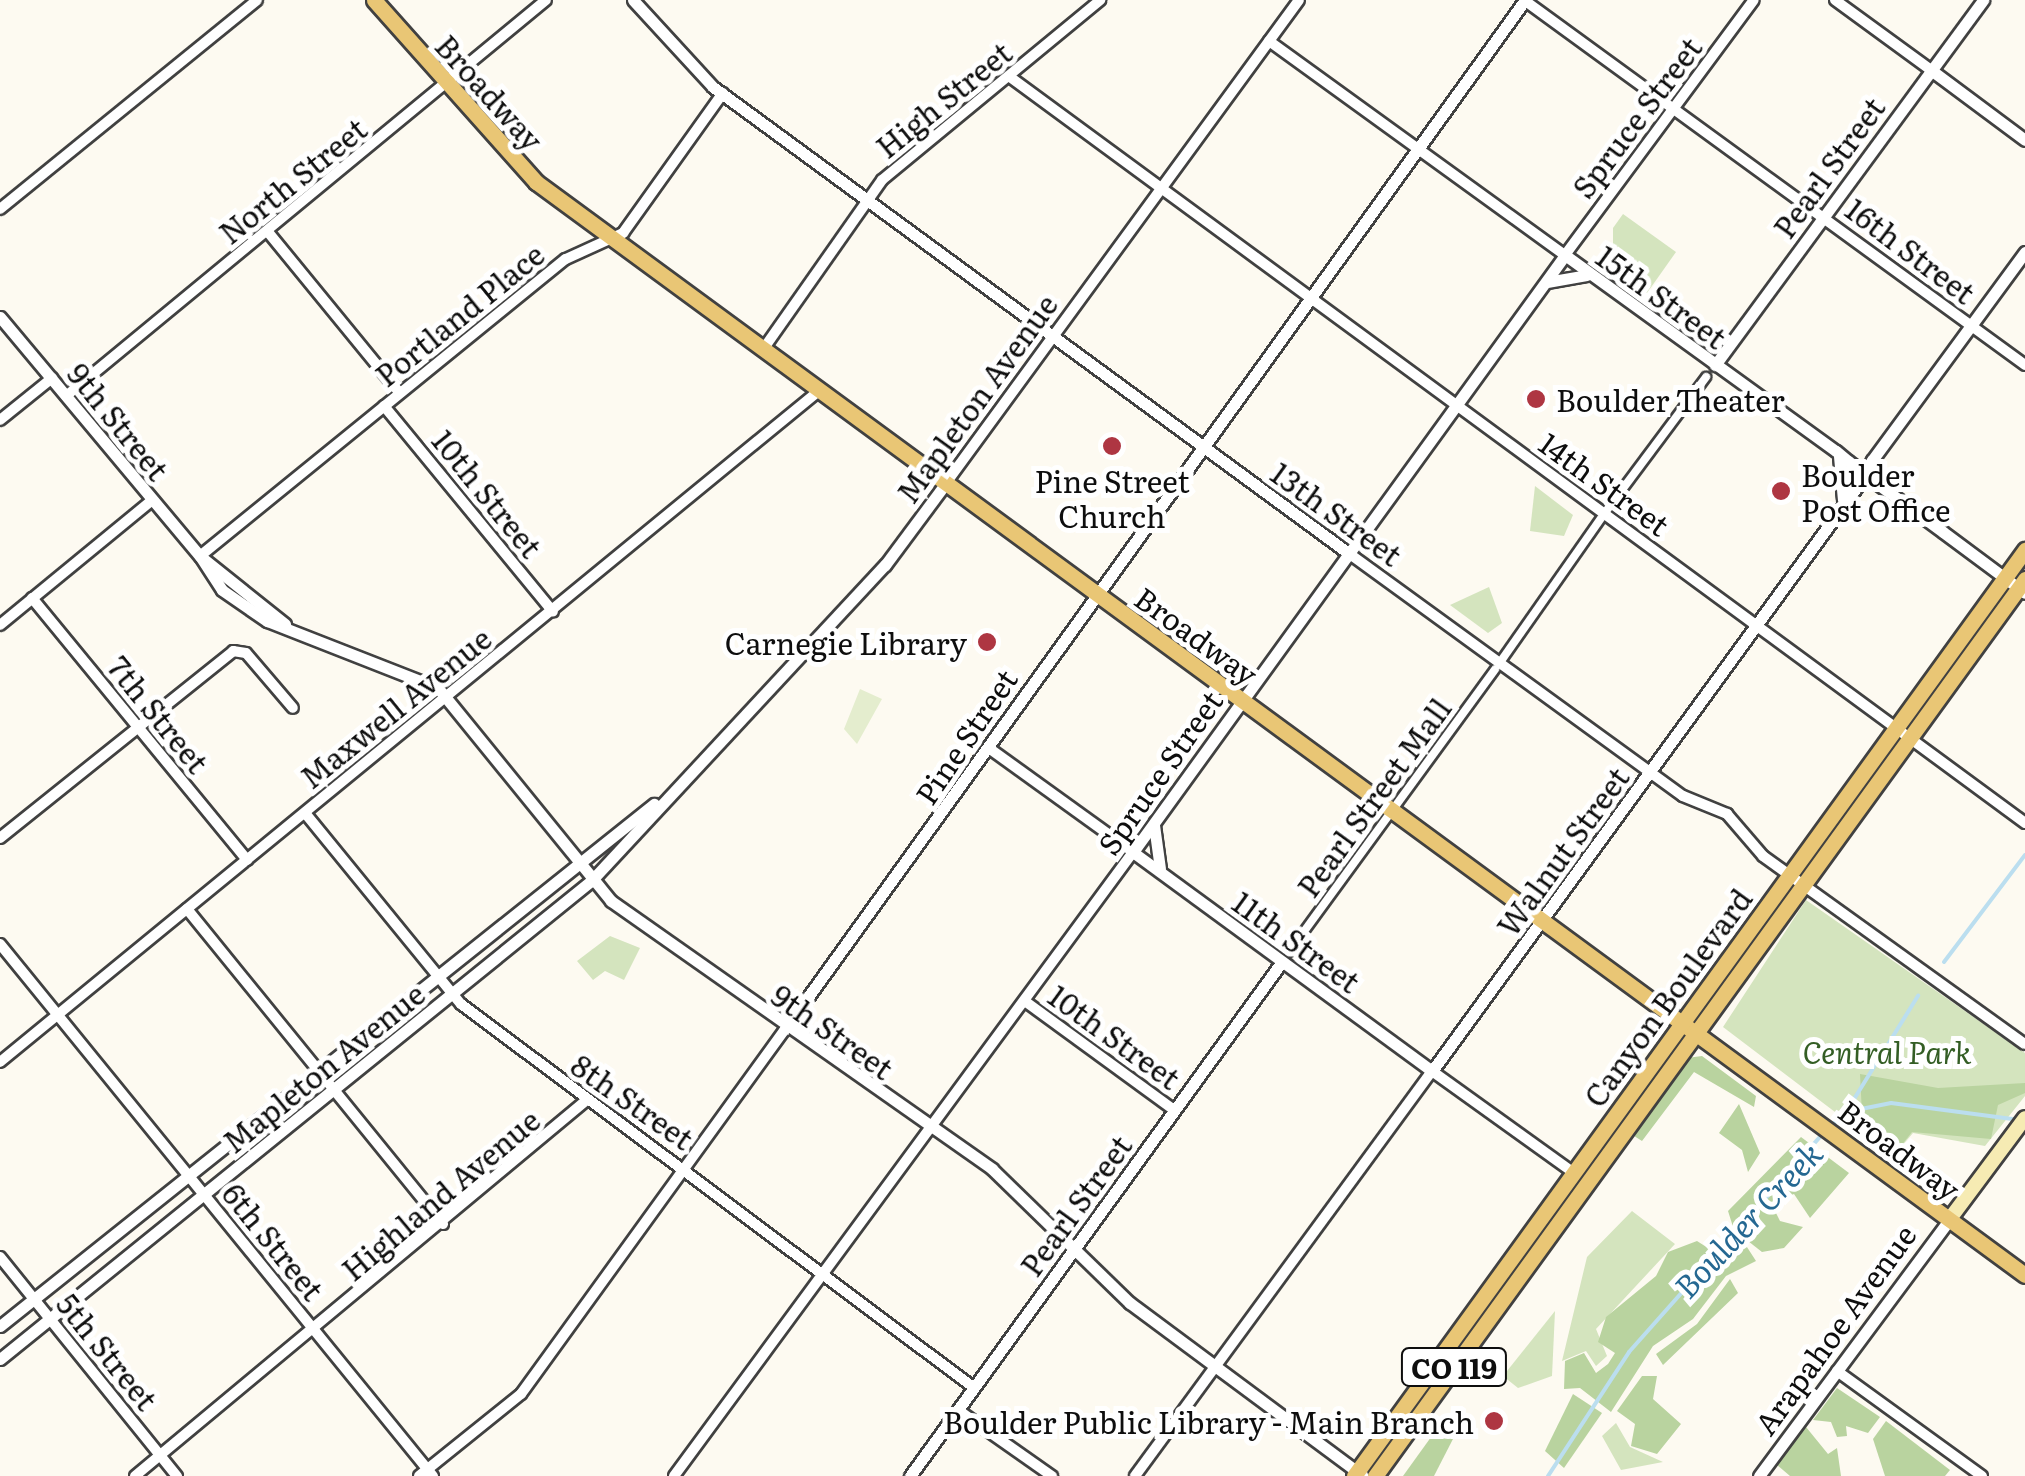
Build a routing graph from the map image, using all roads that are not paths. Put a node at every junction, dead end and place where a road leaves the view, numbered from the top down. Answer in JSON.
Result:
{"nodes":[{"id":1,"x":257,"y":0,"type":"edge"},
{"id":2,"x":374,"y":0,"type":"edge"},
{"id":3,"x":546,"y":0,"type":"edge"},
{"id":4,"x":633,"y":0,"type":"edge"},
{"id":5,"x":1100,"y":0,"type":"edge"},
{"id":6,"x":1299,"y":0,"type":"edge"},
{"id":7,"x":1525,"y":0,"type":"edge"},
{"id":8,"x":1754,"y":0,"type":"edge"},
{"id":9,"x":1835,"y":0,"type":"edge"},
{"id":10,"x":1983,"y":0,"type":"edge"},
{"id":11,"x":1269,"y":41,"type":"junction"},
{"id":12,"x":1932,"y":70,"type":"junction"},
{"id":13,"x":1010,"y":77,"type":"junction"},
{"id":14,"x":444,"y":86,"type":"junction"},
{"id":15,"x":723,"y":93,"type":"junction"},
{"id":16,"x":1674,"y":109,"type":"junction"},
{"id":17,"x":2025,"y":140,"type":"edge"},
{"id":18,"x":1418,"y":148,"type":"junction"},
{"id":19,"x":1160,"y":190,"type":"junction"},
{"id":20,"x":869,"y":200,"type":"junction"},
{"id":21,"x":0,"y":209,"type":"edge"},
{"id":22,"x":1824,"y":217,"type":"junction"},
{"id":23,"x":268,"y":232,"type":"junction"},
{"id":24,"x":615,"y":238,"type":"junction"},
{"id":25,"x":2025,"y":252,"type":"edge"},
{"id":26,"x":1564,"y":255,"type":"junction"},
{"id":27,"x":1594,"y":277,"type":"junction"},
{"id":28,"x":1537,"y":292,"type":"junction"},
{"id":29,"x":1310,"y":298,"type":"junction"},
{"id":30,"x":0,"y":317,"type":"edge"},
{"id":31,"x":1970,"y":326,"type":"junction"},
{"id":32,"x":1053,"y":337,"type":"junction"},
{"id":33,"x":764,"y":348,"type":"junction"},
{"id":34,"x":1715,"y":365,"type":"junction"},
{"id":35,"x":2025,"y":365,"type":"edge"},
{"id":36,"x":1706,"y":377,"type":"dead end"},
{"id":37,"x":52,"y":378,"type":"junction"},
{"id":38,"x":820,"y":390,"type":"junction"},
{"id":39,"x":400,"y":393,"type":"junction"},
{"id":40,"x":66,"y":396,"type":"junction"},
{"id":41,"x":1455,"y":405,"type":"junction"},
{"id":42,"x":384,"y":406,"type":"junction"},
{"id":43,"x":0,"y":420,"type":"edge"},
{"id":44,"x":1203,"y":445,"type":"junction"},
{"id":45,"x":1836,"y":452,"type":"junction"},
{"id":46,"x":1865,"y":474,"type":"junction"},
{"id":47,"x":946,"y":483,"type":"junction"},
{"id":48,"x":152,"y":500,"type":"junction"},
{"id":49,"x":1840,"y":508,"type":"junction"},
{"id":50,"x":2025,"y":550,"type":"edge"},
{"id":51,"x":200,"y":556,"type":"junction"},
{"id":52,"x":1352,"y":556,"type":"junction"},
{"id":53,"x":2018,"y":585,"type":"edge"},
{"id":54,"x":1096,"y":594,"type":"junction"},
{"id":55,"x":32,"y":598,"type":"junction"},
{"id":56,"x":552,"y":612,"type":"junction"},
{"id":57,"x":1756,"y":623,"type":"junction"},
{"id":58,"x":0,"y":625,"type":"edge"},
{"id":59,"x":1501,"y":661,"type":"dead end"},
{"id":60,"x":1494,"y":669,"type":"dead end"},
{"id":61,"x":448,"y":697,"type":"junction"},
{"id":62,"x":1241,"y":700,"type":"junction"},
{"id":63,"x":292,"y":708,"type":"dead end"},
{"id":64,"x":138,"y":726,"type":"junction"},
{"id":65,"x":1902,"y":732,"type":"junction"},
{"id":66,"x":990,"y":749,"type":"junction"},
{"id":67,"x":1649,"y":772,"type":"junction"},
{"id":68,"x":662,"y":799,"type":"junction"},
{"id":69,"x":1390,"y":811,"type":"junction"},
{"id":70,"x":305,"y":813,"type":"junction"},
{"id":71,"x":1155,"y":820,"type":"junction"},
{"id":72,"x":2025,"y":823,"type":"edge"},
{"id":73,"x":0,"y":838,"type":"edge"},
{"id":74,"x":1133,"y":852,"type":"junction"},
{"id":75,"x":246,"y":860,"type":"junction"},
{"id":76,"x":576,"y":861,"type":"junction"},
{"id":77,"x":1790,"y":875,"type":"junction"},
{"id":78,"x":1170,"y":879,"type":"junction"},
{"id":79,"x":591,"y":882,"type":"junction"},
{"id":80,"x":1805,"y":885,"type":"junction"},
{"id":81,"x":187,"y":909,"type":"junction"},
{"id":82,"x":1542,"y":922,"type":"junction"},
{"id":83,"x":0,"y":944,"type":"edge"},
{"id":84,"x":1285,"y":958,"type":"junction"},
{"id":85,"x":436,"y":974,"type":"junction"},
{"id":86,"x":452,"y":994,"type":"junction"},
{"id":87,"x":1026,"y":1002,"type":"junction"},
{"id":88,"x":58,"y":1015,"type":"junction"},
{"id":89,"x":1682,"y":1021,"type":"junction"},
{"id":90,"x":785,"y":1029,"type":"junction"},
{"id":91,"x":1698,"y":1033,"type":"junction"},
{"id":92,"x":2025,"y":1044,"type":"edge"},
{"id":93,"x":1452,"y":1045,"type":"junction"},
{"id":94,"x":1412,"y":1056,"type":"junction"},
{"id":95,"x":0,"y":1062,"type":"edge"},
{"id":96,"x":319,"y":1067,"type":"junction"},
{"id":97,"x":1432,"y":1071,"type":"junction"},
{"id":98,"x":334,"y":1090,"type":"junction"},
{"id":99,"x":588,"y":1099,"type":"junction"},
{"id":100,"x":1174,"y":1110,"type":"junction"},
{"id":101,"x":2025,"y":1118,"type":"edge"},
{"id":102,"x":931,"y":1130,"type":"junction"},
{"id":103,"x":686,"y":1169,"type":"junction"},
{"id":104,"x":1574,"y":1173,"type":"junction"},
{"id":105,"x":189,"y":1176,"type":"junction"},
{"id":106,"x":205,"y":1195,"type":"junction"},
{"id":107,"x":1949,"y":1220,"type":"junction"},
{"id":108,"x":443,"y":1224,"type":"junction"},
{"id":109,"x":1076,"y":1247,"type":"junction"},
{"id":110,"x":0,"y":1258,"type":"edge"},
{"id":111,"x":826,"y":1272,"type":"junction"},
{"id":112,"x":2025,"y":1276,"type":"edge"},
{"id":113,"x":34,"y":1299,"type":"junction"},
{"id":114,"x":50,"y":1319,"type":"junction"},
{"id":115,"x":0,"y":1326,"type":"edge"},
{"id":116,"x":314,"y":1330,"type":"junction"},
{"id":117,"x":0,"y":1360,"type":"edge"},
{"id":118,"x":1214,"y":1367,"type":"junction"},
{"id":119,"x":1838,"y":1371,"type":"junction"},
{"id":120,"x":974,"y":1387,"type":"junction"},
{"id":121,"x":958,"y":1410,"type":"junction"},
{"id":122,"x":160,"y":1456,"type":"junction"},
{"id":123,"x":427,"y":1474,"type":"edge"},
{"id":124,"x":1359,"y":1474,"type":"edge"},
{"id":125,"x":135,"y":1476,"type":"edge"},
{"id":126,"x":177,"y":1476,"type":"edge"},
{"id":127,"x":674,"y":1476,"type":"edge"},
{"id":128,"x":910,"y":1476,"type":"edge"},
{"id":129,"x":1052,"y":1476,"type":"edge"},
{"id":130,"x":1135,"y":1476,"type":"edge"},
{"id":131,"x":1375,"y":1476,"type":"edge"},
{"id":132,"x":1759,"y":1476,"type":"edge"},
{"id":133,"x":1982,"y":1476,"type":"edge"}],
"edges":[{"from":1,"to":21,"type":"street"},
{"from":2,"to":14,"type":"main road","name":"Broadway"},
{"from":3,"to":14,"type":"street","name":"North Street"},
{"from":4,"to":15,"type":"street","name":"13th Street"},
{"from":5,"to":13,"type":"street","name":"High Street"},
{"from":6,"to":11,"type":"street","name":"Mapleton Avenue"},
{"from":7,"to":16,"type":"street","name":"16th Street"},
{"from":7,"to":18,"type":"street","name":"Pine Street"},
{"from":8,"to":16,"type":"street","name":"Spruce Street"},
{"from":9,"to":12,"type":"street"},
{"from":10,"to":12,"type":"street","name":"Pearl Street"},
{"from":11,"to":18,"type":"street","name":"15th Street"},
{"from":11,"to":19,"type":"street","name":"Mapleton Avenue"},
{"from":12,"to":17,"type":"street"},
{"from":12,"to":22,"type":"street","name":"Pearl Street"},
{"from":13,"to":19,"type":"street","name":"14th Street"},
{"from":13,"to":20,"type":"street","name":"High Street"},
{"from":14,"to":23,"type":"street","name":"North Street"},
{"from":14,"to":24,"type":"main road","name":"Broadway"},
{"from":15,"to":20,"type":"street","name":"13th Street"},
{"from":15,"to":24,"type":"street"},
{"from":16,"to":22,"type":"street","name":"16th Street"},
{"from":16,"to":26,"type":"street","name":"Spruce Street"},
{"from":18,"to":26,"type":"street","name":"15th Street"},
{"from":18,"to":29,"type":"street","name":"Pine Street"},
{"from":19,"to":29,"type":"street","name":"14th Street"},
{"from":19,"to":32,"type":"street","name":"Mapleton Avenue"},
{"from":20,"to":32,"type":"street","name":"13th Street"},
{"from":20,"to":33,"type":"street","name":"High Street"},
{"from":22,"to":31,"type":"street","name":"16th Street"},
{"from":22,"to":34,"type":"street","name":"Pearl Street"},
{"from":23,"to":39,"type":"street"},
{"from":23,"to":40,"type":"street","name":"North Street"},
{"from":24,"to":33,"type":"main road","name":"Broadway"},
{"from":24,"to":39,"type":"street","name":"Portland Place"},
{"from":25,"to":31,"type":"street","name":"Walnut Street"},
{"from":26,"to":27,"type":"street","name":"15th Street"},
{"from":26,"to":28,"type":"street","name":"Spruce Street"},
{"from":27,"to":28,"type":"street"},
{"from":27,"to":34,"type":"street","name":"15th Street"},
{"from":28,"to":41,"type":"street","name":"Spruce Street"},
{"from":29,"to":41,"type":"street","name":"14th Street"},
{"from":29,"to":44,"type":"street","name":"Pine Street"},
{"from":30,"to":37,"type":"street","name":"9th Street"},
{"from":31,"to":35,"type":"street","name":"16th Street"},
{"from":31,"to":46,"type":"street","name":"Walnut Street"},
{"from":32,"to":44,"type":"street","name":"13th Street"},
{"from":32,"to":47,"type":"street","name":"Mapleton Avenue"},
{"from":33,"to":38,"type":"main road","name":"Broadway"},
{"from":34,"to":45,"type":"street","name":"15th Street"},
{"from":36,"to":59,"type":"street"},
{"from":37,"to":40,"type":"street","name":"9th Street"},
{"from":37,"to":43,"type":"street"},
{"from":38,"to":47,"type":"main road","name":"Broadway"},
{"from":38,"to":56,"type":"street","name":"Maxwell Avenue"},
{"from":39,"to":42,"type":"street","name":"Portland Place"},
{"from":40,"to":48,"type":"street","name":"9th Street"},
{"from":41,"to":52,"type":"street","name":"Spruce Street"},
{"from":41,"to":57,"type":"street","name":"14th Street"},
{"from":42,"to":51,"type":"street","name":"Portland Place"},
{"from":42,"to":56,"type":"street","name":"10th Street"},
{"from":44,"to":52,"type":"street","name":"13th Street"},
{"from":44,"to":54,"type":"street","name":"Pine Street"},
{"from":45,"to":46,"type":"street","name":"15th Street"},
{"from":45,"to":49,"type":"street"},
{"from":46,"to":49,"type":"street","name":"Walnut Street"},
{"from":46,"to":53,"type":"street","name":"15th Street"},
{"from":47,"to":54,"type":"main road","name":"Broadway"},
{"from":47,"to":68,"type":"street","name":"Mapleton Avenue"},
{"from":48,"to":51,"type":"street","name":"9th Street"},
{"from":48,"to":55,"type":"street"},
{"from":49,"to":57,"type":"street","name":"Walnut Street"},
{"from":50,"to":53,"type":"main road","name":"Canyon Boulevard","number":"CO 119"},
{"from":51,"to":61,"type":"street","name":"9th Street"},
{"from":52,"to":62,"type":"street","name":"Spruce Street"},
{"from":52,"to":67,"type":"street","name":"13th Street"},
{"from":53,"to":65,"type":"main road","name":"Canyon Boulevard","number":"CO 119"},
{"from":54,"to":62,"type":"main road","name":"Broadway"},
{"from":54,"to":66,"type":"street","name":"Pine Street"},
{"from":55,"to":58,"type":"street"},
{"from":55,"to":64,"type":"street","name":"7th Street"},
{"from":56,"to":61,"type":"street","name":"Maxwell Avenue"},
{"from":57,"to":65,"type":"street","name":"14th Street"},
{"from":57,"to":67,"type":"street","name":"Walnut Street"},
{"from":60,"to":69,"type":"street","name":"Pearl Street Mall"},
{"from":61,"to":70,"type":"street","name":"Maxwell Avenue"},
{"from":61,"to":76,"type":"street","name":"9th Street"},
{"from":62,"to":69,"type":"main road","name":"Broadway"},
{"from":62,"to":71,"type":"street","name":"Spruce Street"},
{"from":63,"to":64,"type":"street"},
{"from":64,"to":73,"type":"street"},
{"from":64,"to":75,"type":"street","name":"7th Street"},
{"from":65,"to":72,"type":"street","name":"14th Street"},
{"from":65,"to":77,"type":"main road","name":"Canyon Boulevard","number":"CO 119"},
{"from":65,"to":80,"type":"main road","name":"Canyon Boulevard","number":"CO 119"},
{"from":66,"to":74,"type":"street","name":"11th Street"},
{"from":66,"to":90,"type":"street","name":"Pine Street"},
{"from":67,"to":77,"type":"street","name":"13th Street"},
{"from":67,"to":82,"type":"street","name":"Walnut Street"},
{"from":68,"to":76,"type":"street","name":"Mapleton Avenue"},
{"from":68,"to":79,"type":"street","name":"Mapleton Avenue"},
{"from":69,"to":82,"type":"main road","name":"Broadway"},
{"from":69,"to":84,"type":"street","name":"Pearl Street Mall"},
{"from":70,"to":75,"type":"street","name":"Maxwell Avenue"},
{"from":70,"to":85,"type":"street","name":"8th Street"},
{"from":71,"to":74,"type":"street","name":"Spruce Street"},
{"from":71,"to":78,"type":"street"},
{"from":74,"to":78,"type":"street","name":"11th Street"},
{"from":74,"to":87,"type":"street","name":"Spruce Street"},
{"from":75,"to":81,"type":"street","name":"Maxwell Avenue"},
{"from":76,"to":79,"type":"street","name":"9th Street"},
{"from":76,"to":85,"type":"street","name":"Mapleton Avenue"},
{"from":77,"to":80,"type":"street","name":"13th Street"},
{"from":77,"to":89,"type":"main road","name":"Canyon Boulevard","number":"CO 119"},
{"from":78,"to":84,"type":"street","name":"11th Street"},
{"from":79,"to":86,"type":"street","name":"Mapleton Avenue"},
{"from":79,"to":90,"type":"street","name":"9th Street"},
{"from":80,"to":91,"type":"main road","name":"Canyon Boulevard","number":"CO 119"},
{"from":80,"to":92,"type":"street","name":"13th Street"},
{"from":81,"to":88,"type":"street","name":"Maxwell Avenue"},
{"from":81,"to":96,"type":"street"},
{"from":82,"to":89,"type":"main road","name":"Broadway"},
{"from":82,"to":93,"type":"street","name":"Walnut Street"},
{"from":83,"to":88,"type":"street","name":"6th Street"},
{"from":84,"to":94,"type":"street","name":"11th Street"},
{"from":84,"to":100,"type":"street","name":"Pearl Street"},
{"from":85,"to":86,"type":"street","name":"8th Street"},
{"from":85,"to":96,"type":"street","name":"Mapleton Avenue"},
{"from":86,"to":98,"type":"street","name":"Mapleton Avenue"},
{"from":86,"to":99,"type":"street","name":"8th Street"},
{"from":87,"to":100,"type":"street","name":"10th Street"},
{"from":87,"to":102,"type":"street","name":"Spruce Street"},
{"from":88,"to":95,"type":"street","name":"Maxwell Avenue"},
{"from":88,"to":105,"type":"street","name":"6th Street"},
{"from":89,"to":91,"type":"main road","name":"Broadway"},
{"from":89,"to":104,"type":"main road","name":"Canyon Boulevard","number":"CO 119"},
{"from":90,"to":102,"type":"street","name":"9th Street"},
{"from":90,"to":103,"type":"street","name":"Pine Street"},
{"from":91,"to":107,"type":"main road","name":"Broadway"},
{"from":91,"to":131,"type":"main road","name":"Canyon Boulevard","number":"CO 119"},
{"from":93,"to":94,"type":"street"},
{"from":93,"to":97,"type":"street","name":"Walnut Street"},
{"from":94,"to":97,"type":"street","name":"11th Street"},
{"from":96,"to":98,"type":"street"},
{"from":96,"to":105,"type":"street","name":"Mapleton Avenue"},
{"from":97,"to":104,"type":"street","name":"11th Street"},
{"from":97,"to":118,"type":"street","name":"Walnut Street"},
{"from":98,"to":106,"type":"street","name":"Mapleton Avenue"},
{"from":98,"to":108,"type":"street"},
{"from":99,"to":103,"type":"street","name":"8th Street"},
{"from":99,"to":108,"type":"street","name":"Highland Avenue"},
{"from":100,"to":109,"type":"street","name":"Pearl Street"},
{"from":101,"to":107,"type":"main road","name":"Arapahoe Avenue"},
{"from":102,"to":109,"type":"street","name":"9th Street"},
{"from":102,"to":111,"type":"street","name":"Spruce Street"},
{"from":103,"to":111,"type":"street","name":"8th Street"},
{"from":103,"to":123,"type":"street","name":"Pine Street"},
{"from":104,"to":124,"type":"main road","name":"Canyon Boulevard","number":"CO 119"},
{"from":105,"to":106,"type":"street","name":"6th Street"},
{"from":105,"to":113,"type":"street","name":"Mapleton Avenue"},
{"from":106,"to":114,"type":"street","name":"Mapleton Avenue"},
{"from":106,"to":116,"type":"street","name":"6th Street"},
{"from":107,"to":112,"type":"main road","name":"Broadway"},
{"from":107,"to":119,"type":"street","name":"Arapahoe Avenue"},
{"from":108,"to":116,"type":"street","name":"Highland Avenue"},
{"from":109,"to":118,"type":"street","name":"9th Street"},
{"from":109,"to":120,"type":"street","name":"Pearl Street"},
{"from":110,"to":113,"type":"street","name":"5th Street"},
{"from":111,"to":120,"type":"street","name":"8th Street"},
{"from":111,"to":127,"type":"street","name":"Spruce Street"},
{"from":113,"to":114,"type":"street","name":"5th Street"},
{"from":113,"to":115,"type":"street","name":"Mapleton Avenue"},
{"from":114,"to":117,"type":"street","name":"Mapleton Avenue"},
{"from":114,"to":122,"type":"street","name":"5th Street"},
{"from":116,"to":122,"type":"street","name":"Highland Avenue"},
{"from":116,"to":123,"type":"street","name":"6th Street"},
{"from":118,"to":124,"type":"street","name":"9th Street"},
{"from":118,"to":130,"type":"street","name":"Walnut Street"},
{"from":119,"to":132,"type":"street","name":"Arapahoe Avenue"},
{"from":119,"to":133,"type":"street"},
{"from":120,"to":121,"type":"street","name":"Pearl Street"},
{"from":121,"to":128,"type":"street","name":"Pearl Street"},
{"from":121,"to":129,"type":"street"},
{"from":122,"to":125,"type":"street","name":"Highland Avenue"},
{"from":122,"to":126,"type":"street","name":"5th Street"}]}
